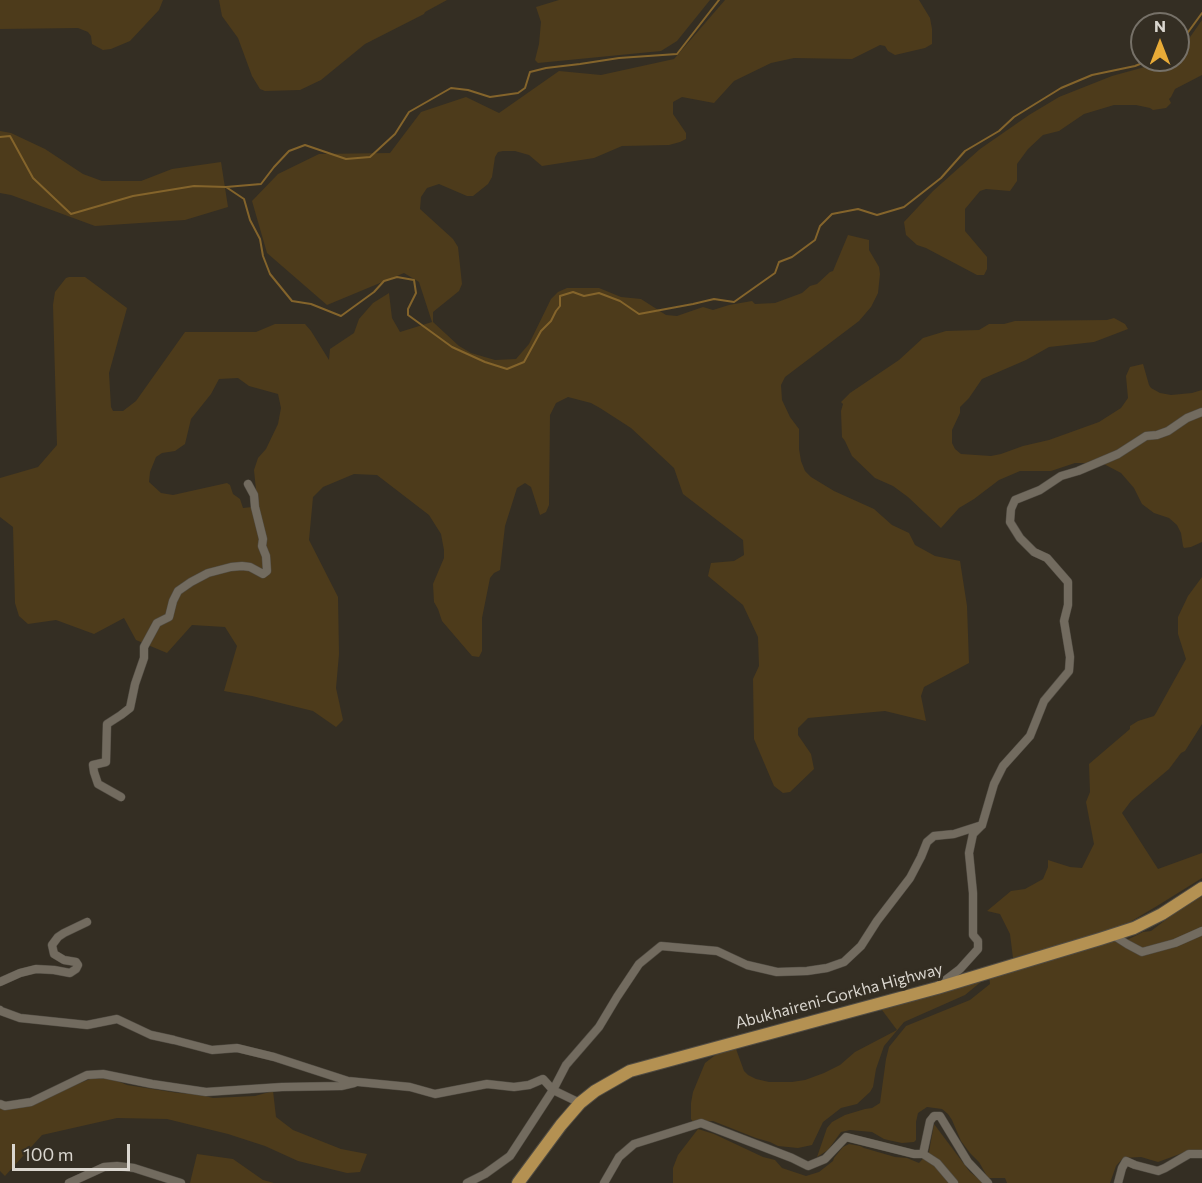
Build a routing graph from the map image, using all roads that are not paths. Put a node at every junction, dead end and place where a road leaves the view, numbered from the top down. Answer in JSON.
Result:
{"nodes":[{"id":1,"x":1202,"y":412,"type":"edge"},
{"id":2,"x":248,"y":484,"type":"dead end"},
{"id":3,"x":121,"y":797,"type":"dead end"},
{"id":4,"x":982,"y":825,"type":"junction"},
{"id":5,"x":1202,"y":888,"type":"edge"},
{"id":6,"x":87,"y":922,"type":"dead end"},
{"id":7,"x":1202,"y":931,"type":"edge"},
{"id":8,"x":1113,"y":935,"type":"junction"},
{"id":9,"x":0,"y":982,"type":"edge"},
{"id":10,"x":937,"y":987,"type":"junction"},
{"id":11,"x":0,"y":1010,"type":"edge"},
{"id":12,"x":359,"y":1082,"type":"junction"},
{"id":13,"x":553,"y":1090,"type":"junction"},
{"id":14,"x":580,"y":1103,"type":"junction"},
{"id":15,"x":0,"y":1104,"type":"edge"},
{"id":16,"x":923,"y":1154,"type":"junction"},
{"id":17,"x":1202,"y":1154,"type":"edge"},
{"id":18,"x":69,"y":1183,"type":"edge"},
{"id":19,"x":181,"y":1183,"type":"edge"},
{"id":20,"x":467,"y":1183,"type":"edge"},
{"id":21,"x":518,"y":1183,"type":"edge"},
{"id":22,"x":604,"y":1183,"type":"edge"},
{"id":23,"x":954,"y":1183,"type":"edge"},
{"id":24,"x":988,"y":1183,"type":"edge"},
{"id":25,"x":1118,"y":1183,"type":"edge"}],
"edges":[{"from":1,"to":4,"type":"street"},
{"from":2,"to":3,"type":"street"},
{"from":4,"to":10,"type":"street"},
{"from":4,"to":13,"type":"street"},
{"from":5,"to":8,"type":"main road","name":"Abukhaireni-Gorkha Highway"},
{"from":6,"to":9,"type":"street"},
{"from":7,"to":8,"type":"street"},
{"from":8,"to":10,"type":"main road","name":"Abukhaireni-Gorkha Highway"},
{"from":10,"to":14,"type":"main road","name":"Abukhaireni-Gorkha Highway"},
{"from":11,"to":12,"type":"street"},
{"from":12,"to":13,"type":"street"},
{"from":12,"to":15,"type":"street"},
{"from":13,"to":14,"type":"street"},
{"from":13,"to":20,"type":"street"},
{"from":14,"to":21,"type":"main road","name":"Abukhaireni-Gorkha Highway"},
{"from":16,"to":22,"type":"street"},
{"from":16,"to":23,"type":"street"},
{"from":16,"to":24,"type":"street"},
{"from":17,"to":25,"type":"street"},
{"from":18,"to":19,"type":"street"}]}
